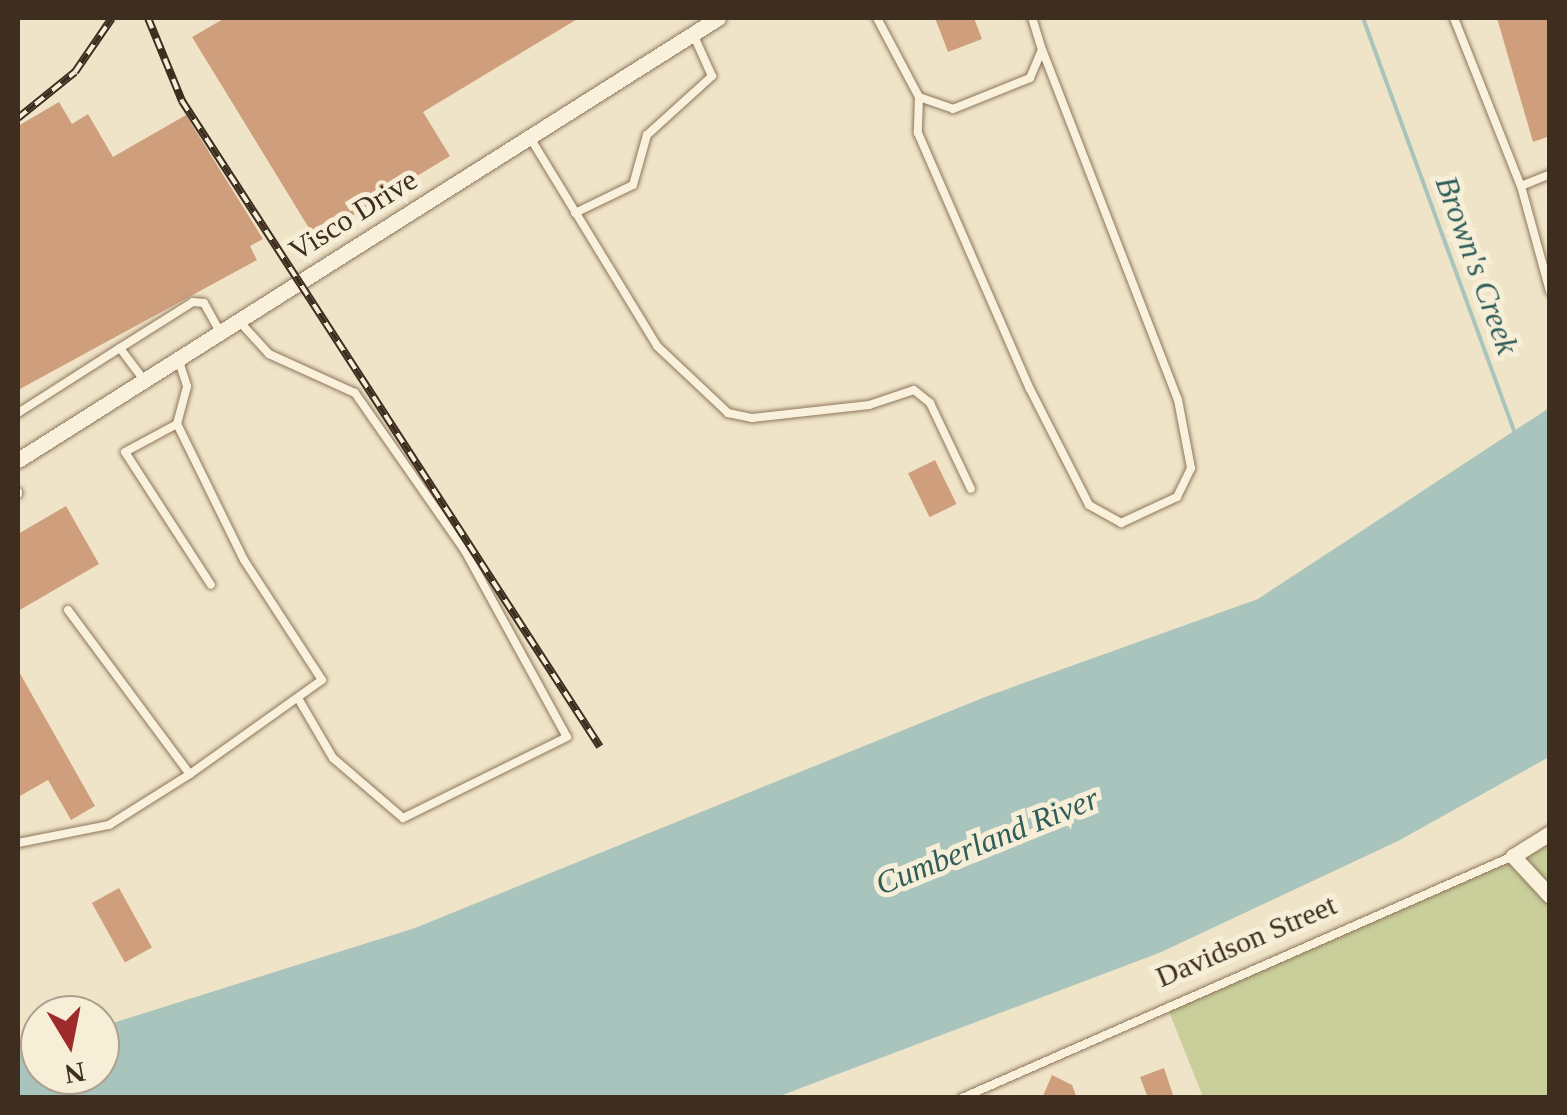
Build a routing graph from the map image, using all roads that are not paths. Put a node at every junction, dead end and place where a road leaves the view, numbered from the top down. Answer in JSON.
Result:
{"nodes":[{"id":1,"x":718,"y":18,"type":"edge"},
{"id":2,"x":877,"y":18,"type":"edge"},
{"id":3,"x":1032,"y":18,"type":"edge"},
{"id":4,"x":1454,"y":18,"type":"edge"},
{"id":5,"x":692,"y":33,"type":"junction"},
{"id":6,"x":1042,"y":50,"type":"junction"},
{"id":7,"x":919,"y":98,"type":"junction"},
{"id":8,"x":529,"y":136,"type":"junction"},
{"id":9,"x":1550,"y":174,"type":"edge"},
{"id":10,"x":1521,"y":186,"type":"junction"},
{"id":11,"x":575,"y":214,"type":"junction"},
{"id":12,"x":1550,"y":291,"type":"edge"},
{"id":13,"x":238,"y":320,"type":"junction"},
{"id":14,"x":220,"y":332,"type":"junction"},
{"id":15,"x":120,"y":348,"type":"junction"},
{"id":16,"x":178,"y":356,"type":"junction"},
{"id":17,"x":144,"y":380,"type":"junction"},
{"id":18,"x":18,"y":413,"type":"edge"},
{"id":19,"x":177,"y":424,"type":"junction"},
{"id":20,"x":18,"y":460,"type":"edge"},
{"id":21,"x":971,"y":489,"type":"dead end"},
{"id":22,"x":211,"y":586,"type":"dead end"},
{"id":23,"x":68,"y":610,"type":"dead end"},
{"id":24,"x":298,"y":698,"type":"junction"},
{"id":25,"x":190,"y":774,"type":"junction"},
{"id":26,"x":1550,"y":833,"type":"edge"},
{"id":27,"x":18,"y":843,"type":"edge"},
{"id":28,"x":1513,"y":856,"type":"junction"},
{"id":29,"x":1550,"y":896,"type":"edge"},
{"id":30,"x":962,"y":1098,"type":"edge"}],
"edges":[{"from":1,"to":5,"type":"street","name":"Visco Drive"},
{"from":2,"to":7,"type":"lane"},
{"from":3,"to":6,"type":"lane"},
{"from":4,"to":10,"type":"lane"},
{"from":5,"to":8,"type":"street","name":"Visco Drive"},
{"from":5,"to":11,"type":"lane"},
{"from":6,"to":7,"type":"lane"},
{"from":6,"to":7,"type":"lane"},
{"from":8,"to":11,"type":"lane"},
{"from":8,"to":13,"type":"street","name":"Visco Drive"},
{"from":9,"to":10,"type":"lane"},
{"from":10,"to":12,"type":"lane"},
{"from":11,"to":21,"type":"lane"},
{"from":13,"to":14,"type":"street","name":"Visco Drive"},
{"from":13,"to":24,"type":"lane"},
{"from":14,"to":15,"type":"lane"},
{"from":14,"to":16,"type":"street","name":"Visco Drive"},
{"from":15,"to":17,"type":"lane"},
{"from":15,"to":18,"type":"lane"},
{"from":16,"to":17,"type":"street","name":"Visco Drive"},
{"from":16,"to":19,"type":"lane"},
{"from":17,"to":20,"type":"street","name":"Visco Drive"},
{"from":19,"to":22,"type":"lane"},
{"from":19,"to":24,"type":"lane"},
{"from":23,"to":25,"type":"lane"},
{"from":24,"to":25,"type":"lane"},
{"from":25,"to":27,"type":"lane"},
{"from":26,"to":28,"type":"street","name":"Davidson Street"},
{"from":28,"to":29,"type":"street"},
{"from":28,"to":30,"type":"lane","name":"Davidson Street"}]}
